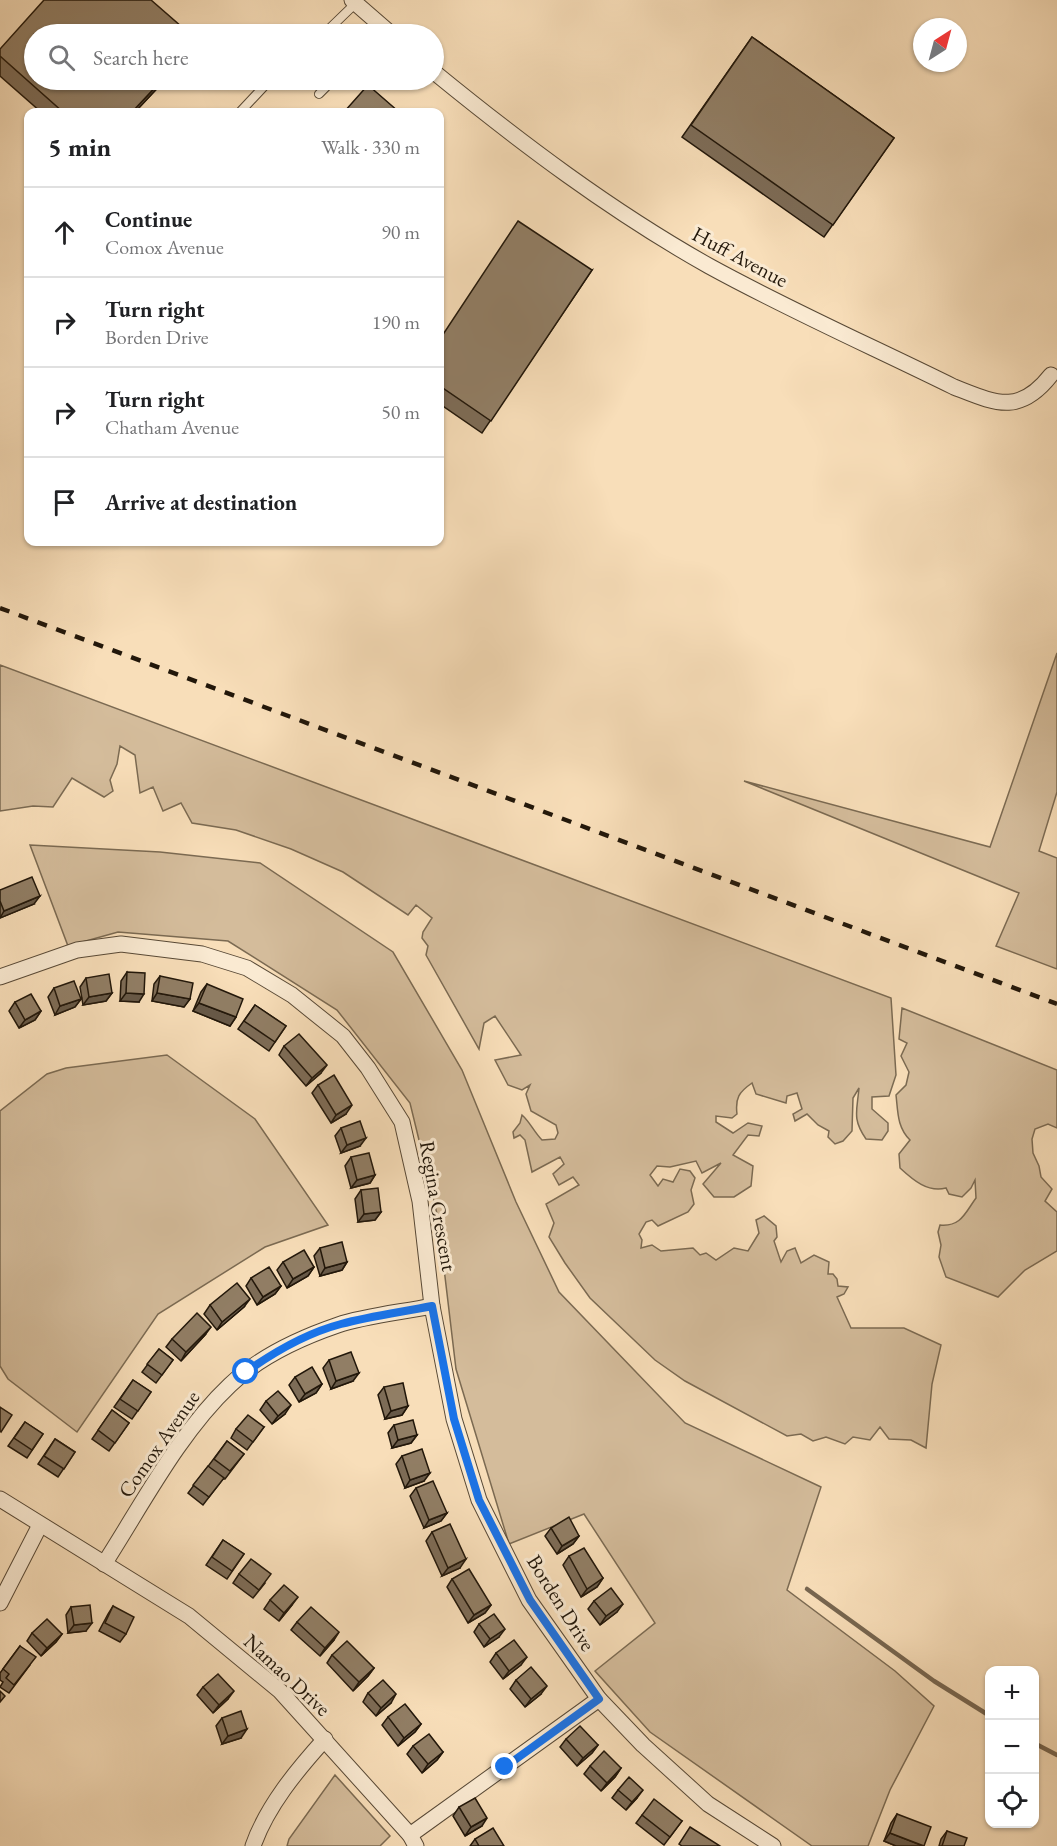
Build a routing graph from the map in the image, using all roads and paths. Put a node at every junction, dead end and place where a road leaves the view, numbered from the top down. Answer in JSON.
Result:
{"nodes":[{"id":1,"x":354,"y":2,"type":"edge"},
{"id":2,"x":334,"y":24,"type":"edge"},
{"id":3,"x":379,"y":24,"type":"edge"},
{"id":4,"x":444,"y":80,"type":"edge"},
{"id":5,"x":261,"y":90,"type":"edge"},
{"id":6,"x":323,"y":90,"type":"edge"},
{"id":7,"x":319,"y":94,"type":"dead end"},
{"id":8,"x":244,"y":108,"type":"edge"},
{"id":9,"x":1051,"y":375,"type":"dead end"},
{"id":10,"x":0,"y":977,"type":"edge"},
{"id":11,"x":432,"y":1306,"type":"junction"},
{"id":12,"x":0,"y":1499,"type":"edge"},
{"id":13,"x":40,"y":1525,"type":"junction"},
{"id":14,"x":104,"y":1564,"type":"junction"},
{"id":15,"x":0,"y":1602,"type":"edge"},
{"id":16,"x":599,"y":1699,"type":"junction"},
{"id":17,"x":324,"y":1739,"type":"junction"},
{"id":18,"x":413,"y":1841,"type":"edge"},
{"id":19,"x":253,"y":1846,"type":"edge"},
{"id":20,"x":773,"y":1846,"type":"edge"}],
"edges":[{"from":1,"to":2,"type":"lane"},
{"from":1,"to":3,"type":"street"},
{"from":4,"to":9,"type":"street","name":"Huff Avenue"},
{"from":5,"to":8,"type":"lane"},
{"from":6,"to":7,"type":"lane"},
{"from":10,"to":11,"type":"street","name":"Regina Crescent"},
{"from":11,"to":14,"type":"street","name":"Comox Avenue"},
{"from":11,"to":16,"type":"street","name":"Borden Drive"},
{"from":12,"to":13,"type":"street"},
{"from":13,"to":14,"type":"street"},
{"from":13,"to":15,"type":"street"},
{"from":14,"to":17,"type":"street","name":"Namao Drive"},
{"from":16,"to":18,"type":"street"},
{"from":16,"to":20,"type":"street","name":"Borden Drive"},
{"from":17,"to":18,"type":"street","name":"Namao Drive"},
{"from":17,"to":19,"type":"street"}]}
